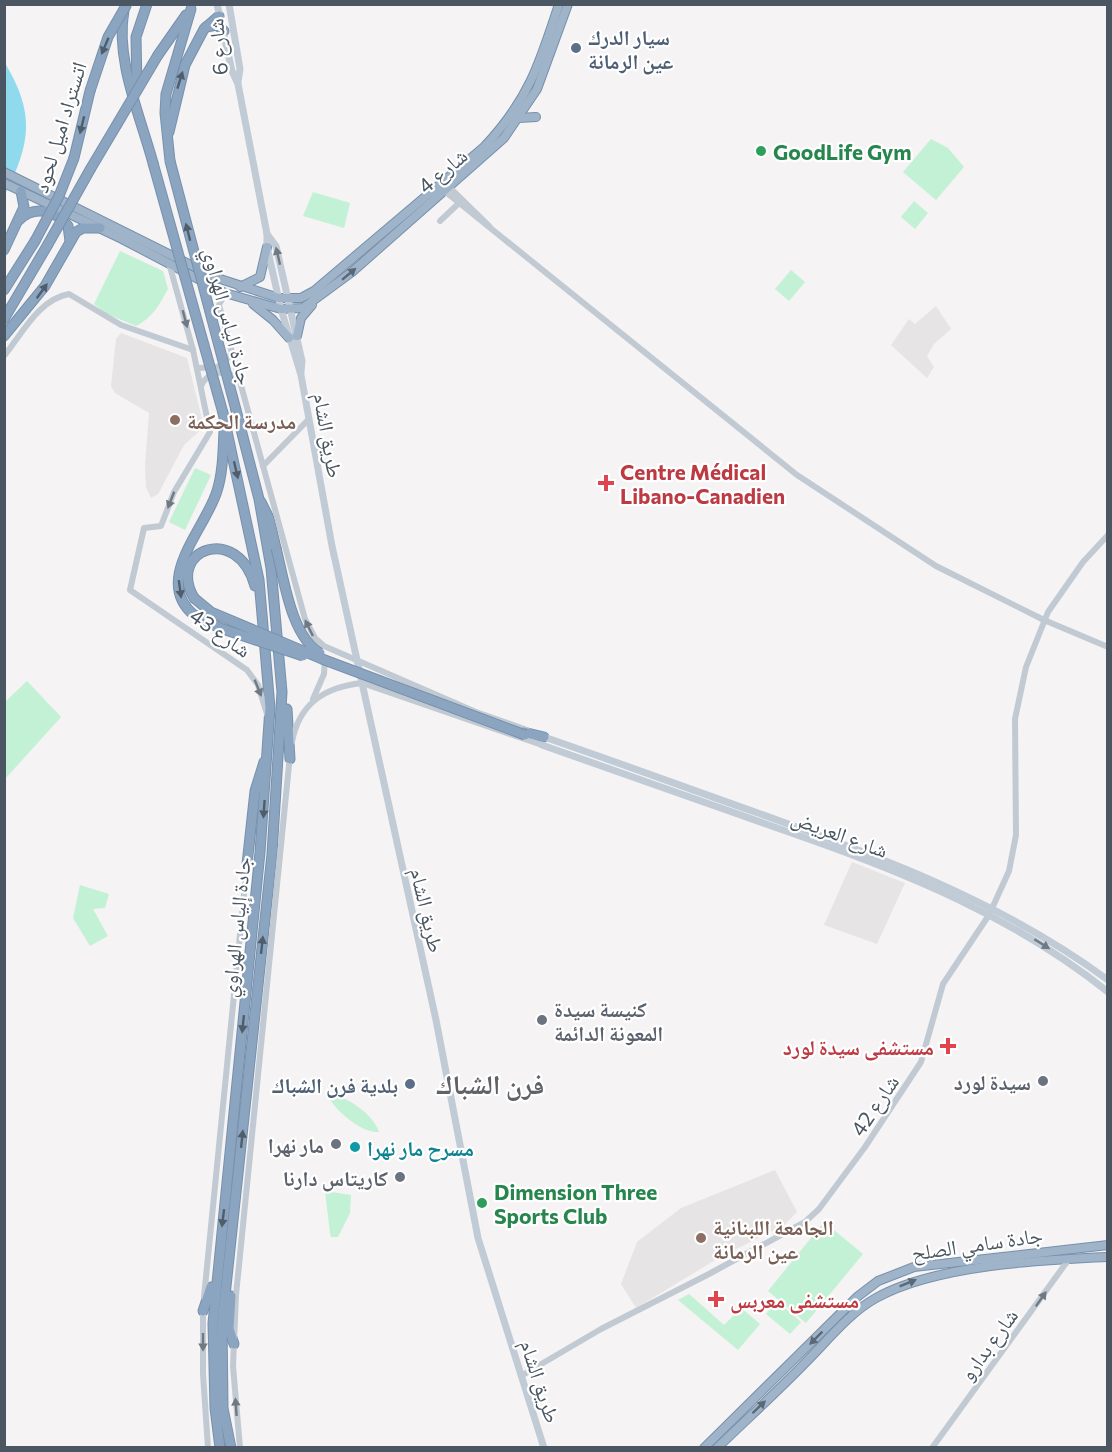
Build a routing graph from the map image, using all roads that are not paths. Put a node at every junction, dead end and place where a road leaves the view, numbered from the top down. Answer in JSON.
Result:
{"nodes":[{"id":1,"x":126,"y":4,"type":"edge"},
{"id":2,"x":147,"y":4,"type":"edge"},
{"id":3,"x":217,"y":4,"type":"edge"},
{"id":4,"x":229,"y":4,"type":"edge"},
{"id":5,"x":559,"y":4,"type":"edge"},
{"id":6,"x":568,"y":4,"type":"edge"},
{"id":7,"x":192,"y":7,"type":"edge"},
{"id":8,"x":219,"y":16,"type":"junction"},
{"id":9,"x":204,"y":29,"type":"junction"},
{"id":10,"x":224,"y":31,"type":"junction"},
{"id":11,"x":238,"y":84,"type":"junction"},
{"id":12,"x":139,"y":111,"type":"junction"},
{"id":13,"x":536,"y":117,"type":"dead end"},
{"id":14,"x":519,"y":118,"type":"junction"},
{"id":15,"x":168,"y":137,"type":"junction"},
{"id":16,"x":4,"y":172,"type":"edge"},
{"id":17,"x":4,"y":183,"type":"edge"},
{"id":18,"x":18,"y":186,"type":"junction"},
{"id":19,"x":444,"y":186,"type":"junction"},
{"id":20,"x":458,"y":204,"type":"junction"},
{"id":21,"x":19,"y":220,"type":"junction"},
{"id":22,"x":440,"y":221,"type":"dead end"},
{"id":23,"x":100,"y":228,"type":"junction"},
{"id":24,"x":491,"y":229,"type":"junction"},
{"id":25,"x":267,"y":234,"type":"junction"},
{"id":26,"x":69,"y":244,"type":"junction"},
{"id":27,"x":267,"y":247,"type":"junction"},
{"id":28,"x":4,"y":250,"type":"edge"},
{"id":29,"x":169,"y":262,"type":"junction"},
{"id":30,"x":240,"y":287,"type":"junction"},
{"id":31,"x":4,"y":290,"type":"edge"},
{"id":32,"x":225,"y":293,"type":"junction"},
{"id":33,"x":283,"y":299,"type":"junction"},
{"id":34,"x":315,"y":301,"type":"junction"},
{"id":35,"x":250,"y":302,"type":"junction"},
{"id":36,"x":285,"y":310,"type":"junction"},
{"id":37,"x":4,"y":319,"type":"edge"},
{"id":38,"x":4,"y":336,"type":"edge"},
{"id":39,"x":293,"y":337,"type":"junction"},
{"id":40,"x":193,"y":351,"type":"junction"},
{"id":41,"x":233,"y":353,"type":"junction"},
{"id":42,"x":4,"y":357,"type":"edge"},
{"id":43,"x":198,"y":368,"type":"junction"},
{"id":44,"x":241,"y":381,"type":"junction"},
{"id":45,"x":201,"y":386,"type":"junction"},
{"id":46,"x":224,"y":417,"type":"junction"},
{"id":47,"x":309,"y":419,"type":"junction"},
{"id":48,"x":263,"y":466,"type":"junction"},
{"id":49,"x":259,"y":499,"type":"junction"},
{"id":50,"x":1107,"y":535,"type":"edge"},
{"id":51,"x":1044,"y":620,"type":"junction"},
{"id":52,"x":264,"y":627,"type":"junction"},
{"id":53,"x":324,"y":646,"type":"junction"},
{"id":54,"x":1107,"y":647,"type":"edge"},
{"id":55,"x":356,"y":659,"type":"junction"},
{"id":56,"x":281,"y":663,"type":"junction"},
{"id":57,"x":338,"y":665,"type":"junction"},
{"id":58,"x":362,"y":683,"type":"junction"},
{"id":59,"x":313,"y":700,"type":"junction"},
{"id":60,"x":282,"y":718,"type":"joint"},
{"id":61,"x":270,"y":721,"type":"junction"},
{"id":62,"x":524,"y":734,"type":"junction"},
{"id":63,"x":543,"y":741,"type":"junction"},
{"id":64,"x":267,"y":754,"type":"junction"},
{"id":65,"x":290,"y":759,"type":"junction"},
{"id":66,"x":247,"y":864,"type":"joint"},
{"id":67,"x":991,"y":912,"type":"junction"},
{"id":68,"x":1107,"y":980,"type":"edge"},
{"id":69,"x":1107,"y":992,"type":"edge"},
{"id":70,"x":220,"y":1244,"type":"junction"},
{"id":71,"x":1107,"y":1245,"type":"edge"},
{"id":72,"x":1107,"y":1257,"type":"edge"},
{"id":73,"x":1069,"y":1259,"type":"junction"},
{"id":74,"x":229,"y":1260,"type":"junction"},
{"id":75,"x":203,"y":1311,"type":"junction"},
{"id":76,"x":234,"y":1344,"type":"junction"},
{"id":77,"x":521,"y":1376,"type":"junction"},
{"id":78,"x":208,"y":1448,"type":"edge"},
{"id":79,"x":220,"y":1448,"type":"edge"},
{"id":80,"x":231,"y":1448,"type":"edge"},
{"id":81,"x":240,"y":1448,"type":"edge"},
{"id":82,"x":544,"y":1448,"type":"edge"},
{"id":83,"x":704,"y":1448,"type":"edge"},
{"id":84,"x":717,"y":1448,"type":"edge"},
{"id":85,"x":932,"y":1448,"type":"edge"}],
"edges":[{"from":1,"to":12,"type":"highway"},
{"from":1,"to":31,"type":"highway","name":"اتستراد اميل لحود","one_way":true,"bridge":true},
{"from":2,"to":12,"type":"highway"},
{"from":3,"to":8,"type":"main road","name":"شارع 6"},
{"from":4,"to":11,"type":"main road","name":"شارع 6"},
{"from":5,"to":19,"type":"highway","name":"شارع 4"},
{"from":6,"to":14,"type":"highway","name":"شارع 4"},
{"from":7,"to":15,"type":"highway","name":"جادة الياس الهراوي"},
{"from":7,"to":37,"type":"highway","name":"اتستراد اميل لحود","bridge":true},
{"from":8,"to":9,"type":"highway"},
{"from":8,"to":10,"type":"main road","name":"شارع 6"},
{"from":9,"to":10,"type":"highway"},
{"from":15,"to":9,"type":"highway","one_way":true},
{"from":10,"to":11,"type":"main road","name":"شارع 6"},
{"from":11,"to":25,"type":"main road","name":"طريق الشام"},
{"from":12,"to":46,"type":"highway","name":"جادة الياس الهراوي","bridge":true},
{"from":13,"to":14,"type":"highway"},
{"from":14,"to":19,"type":"highway","name":"شارع 4"},
{"from":49,"to":15,"type":"highway","name":"جادة الياس الهراوي","one_way":true,"bridge":true},
{"from":16,"to":18,"type":"highway"},
{"from":17,"to":18,"type":"highway"},
{"from":18,"to":21,"type":"highway"},
{"from":18,"to":23,"type":"highway"},
{"from":18,"to":30,"type":"highway"},
{"from":19,"to":20,"type":"street"},
{"from":19,"to":24,"type":"street"},
{"from":19,"to":33,"type":"highway","name":"شارع 4"},
{"from":34,"to":19,"type":"highway","name":"شارع 4","one_way":true},
{"from":20,"to":22,"type":"street"},
{"from":20,"to":24,"type":"street"},
{"from":21,"to":26,"type":"highway"},
{"from":21,"to":28,"type":"highway"},
{"from":23,"to":26,"type":"highway"},
{"from":23,"to":29,"type":"highway"},
{"from":24,"to":51,"type":"street"},
{"from":25,"to":27,"type":"main road","name":"طريق الشام"},
{"from":33,"to":25,"type":"main road","name":"طريق الشام","one_way":true},
{"from":38,"to":26,"type":"highway","one_way":true},
{"from":27,"to":30,"type":"highway"},
{"from":27,"to":33,"type":"main road","name":"طريق الشام"},
{"from":29,"to":32,"type":"highway"},
{"from":29,"to":40,"type":"street","one_way":true},
{"from":30,"to":33,"type":"highway"},
{"from":32,"to":35,"type":"highway"},
{"from":32,"to":41,"type":"street"},
{"from":33,"to":36,"type":"main road","name":"طريق الشام"},
{"from":34,"to":36,"type":"highway","name":"شارع 4"},
{"from":34,"to":39,"type":"highway"},
{"from":35,"to":36,"type":"highway"},
{"from":35,"to":39,"type":"highway"},
{"from":36,"to":39,"type":"main road","name":"طريق الشام"},
{"from":39,"to":47,"type":"main road","name":"طريق الشام"},
{"from":40,"to":42,"type":"street"},
{"from":40,"to":43,"type":"street"},
{"from":41,"to":43,"type":"street"},
{"from":41,"to":44,"type":"street"},
{"from":43,"to":45,"type":"street"},
{"from":44,"to":45,"type":"street"},
{"from":44,"to":48,"type":"street"},
{"from":45,"to":61,"type":"street","name":"شارع 43","one_way":true},
{"from":46,"to":52,"type":"highway","name":"جادة إلياس الهراوي","one_way":true},
{"from":46,"to":57,"type":"highway","one_way":true,"bridge":true},
{"from":47,"to":48,"type":"street"},
{"from":47,"to":55,"type":"main road","name":"طريق الشام"},
{"from":53,"to":48,"type":"street","one_way":true},
{"from":49,"to":56,"type":"highway","name":"جادة الياس الهراوي"},
{"from":49,"to":62,"type":"highway","bridge":true},
{"from":50,"to":51,"type":"street","name":"شارع 42"},
{"from":51,"to":54,"type":"street"},
{"from":51,"to":67,"type":"street","name":"شارع 42"},
{"from":52,"to":57,"type":"highway","bridge":true},
{"from":52,"to":61,"type":"highway","name":"جادة إلياس الهراوي"},
{"from":53,"to":55,"type":"street"},
{"from":53,"to":59,"type":"street","name":"جادة إلياس الهراوي"},
{"from":55,"to":58,"type":"main road","name":"طريق الشام"},
{"from":55,"to":63,"type":"street"},
{"from":56,"to":60,"type":"highway","name":"جادة الياس الهراوي"},
{"from":56,"to":65,"type":"highway"},
{"from":57,"to":62,"type":"highway","bridge":true},
{"from":58,"to":59,"type":"street"},
{"from":58,"to":63,"type":"street"},
{"from":58,"to":77,"type":"main road","name":"طريق الشام"},
{"from":59,"to":65,"type":"street","name":"جادة إلياس الهراوي"},
{"from":74,"to":60,"type":"highway","name":"جادة إلياس الهراوي","one_way":true},
{"from":61,"to":64,"type":"highway","name":"جادة إلياس الهراوي"},
{"from":62,"to":63,"type":"highway"},
{"from":63,"to":67,"type":"main road","name":"شارع العريض"},
{"from":64,"to":66,"type":"highway"},
{"from":64,"to":70,"type":"highway","name":"جادة إلياس الهراوي","one_way":true},
{"from":65,"to":76,"type":"street","name":"جادة إلياس الهراوي"},
{"from":66,"to":75,"type":"street","name":"جادة إلياس الهراوي"},
{"from":67,"to":68,"type":"main road","name":"شارع العريض"},
{"from":67,"to":69,"type":"main road","name":"شارع العريض","one_way":true},
{"from":67,"to":77,"type":"street","name":"شارع 42"},
{"from":70,"to":75,"type":"highway"},
{"from":70,"to":79,"type":"highway","name":"جادة إلياس الهراوي"},
{"from":71,"to":83,"type":"highway","name":"جادة سامي الصلح","one_way":true},
{"from":72,"to":73,"type":"highway","name":"جادة سامي الصلح"},
{"from":84,"to":73,"type":"highway","name":"جادة سامي الصلح","one_way":true},
{"from":85,"to":73,"type":"street","name":"شارع بدارو","one_way":true},
{"from":74,"to":76,"type":"highway"},
{"from":74,"to":80,"type":"highway","name":"جادة إلياس الهراوي"},
{"from":75,"to":78,"type":"street","name":"جادة إلياس الهراوي","one_way":true},
{"from":81,"to":76,"type":"street","name":"جادة إلياس الهراوي","one_way":true},
{"from":77,"to":82,"type":"main road","name":"طريق الشام"}]}
